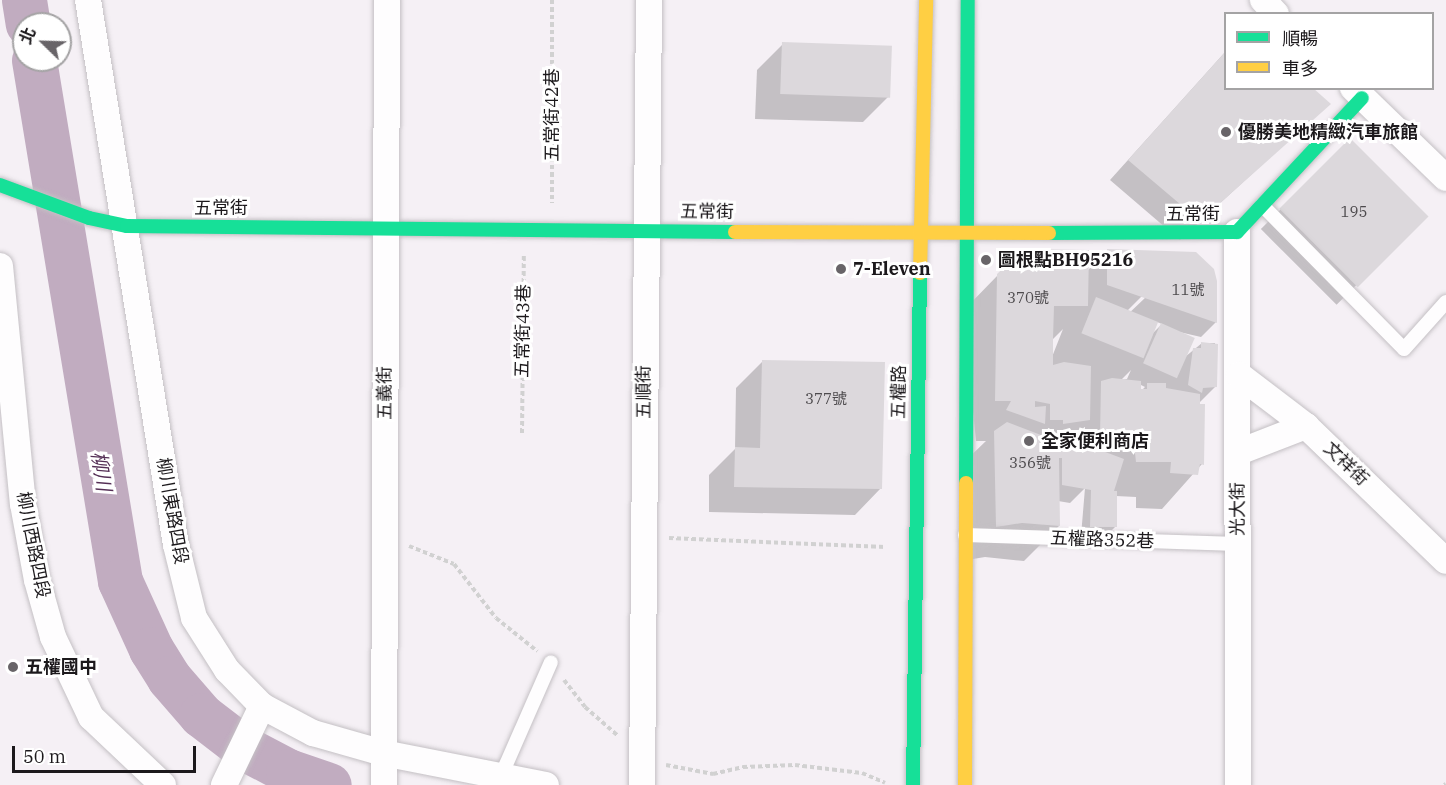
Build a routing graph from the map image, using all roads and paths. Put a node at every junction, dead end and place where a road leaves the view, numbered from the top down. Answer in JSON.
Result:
{"nodes":[{"id":1,"x":88,"y":0,"type":"edge"},
{"id":2,"x":387,"y":0,"type":"edge"},
{"id":3,"x":552,"y":0,"type":"edge"},
{"id":4,"x":649,"y":0,"type":"edge"},
{"id":5,"x":926,"y":0,"type":"edge"},
{"id":6,"x":968,"y":0,"type":"edge"},
{"id":7,"x":1263,"y":0,"type":"edge"},
{"id":8,"x":1274,"y":12,"type":"edge"},
{"id":9,"x":1358,"y":93,"type":"edge"},
{"id":10,"x":1446,"y":178,"type":"edge"},
{"id":11,"x":0,"y":185,"type":"edge"},
{"id":12,"x":1262,"y":205,"type":"junction"},
{"id":13,"x":127,"y":226,"type":"junction"},
{"id":14,"x":552,"y":229,"type":"junction"},
{"id":15,"x":645,"y":229,"type":"junction"},
{"id":16,"x":525,"y":230,"type":"junction"},
{"id":17,"x":385,"y":231,"type":"junction"},
{"id":18,"x":1237,"y":232,"type":"junction"},
{"id":19,"x":919,"y":234,"type":"junction"},
{"id":20,"x":967,"y":234,"type":"junction"},
{"id":21,"x":0,"y":266,"type":"edge"},
{"id":22,"x":1446,"y":302,"type":"edge"},
{"id":23,"x":1239,"y":375,"type":"junction"},
{"id":24,"x":1306,"y":426,"type":"junction"},
{"id":25,"x":522,"y":433,"type":"dead end"},
{"id":26,"x":1239,"y":452,"type":"junction"},
{"id":27,"x":965,"y":535,"type":"junction"},
{"id":28,"x":644,"y":537,"type":"junction"},
{"id":29,"x":1238,"y":544,"type":"junction"},
{"id":30,"x":914,"y":548,"type":"junction"},
{"id":31,"x":1446,"y":561,"type":"edge"},
{"id":32,"x":551,"y":662,"type":"dead end"},
{"id":33,"x":262,"y":706,"type":"junction"},
{"id":34,"x":383,"y":753,"type":"junction"},
{"id":35,"x":501,"y":776,"type":"junction"},
{"id":36,"x":384,"y":782,"type":"edge"},
{"id":37,"x":163,"y":785,"type":"edge"},
{"id":38,"x":224,"y":785,"type":"edge"},
{"id":39,"x":546,"y":785,"type":"edge"},
{"id":40,"x":642,"y":785,"type":"edge"},
{"id":41,"x":913,"y":785,"type":"edge"},
{"id":42,"x":965,"y":785,"type":"edge"},
{"id":43,"x":1238,"y":785,"type":"edge"}],
"edges":[{"from":1,"to":13,"type":"street","name":"柳川東路四段"},
{"from":2,"to":17,"type":"street","name":"五義街"},
{"from":3,"to":14,"type":"path","name":"五常街42巷"},
{"from":4,"to":15,"type":"street","name":"五順街"},
{"from":5,"to":19,"type":"main road","name":"五權路"},
{"from":6,"to":20,"type":"main road"},
{"from":7,"to":8,"type":"street"},
{"from":9,"to":10,"type":"street"},
{"from":9,"to":12,"type":"main road","name":"五常街"},
{"from":11,"to":13,"type":"main road","name":"五常街"},
{"from":12,"to":18,"type":"main road","name":"五常街"},
{"from":12,"to":22,"type":"lane"},
{"from":13,"to":17,"type":"main road","name":"五常街"},
{"from":13,"to":33,"type":"street","name":"柳川東路四段"},
{"from":14,"to":15,"type":"main road","name":"五常街"},
{"from":14,"to":16,"type":"main road","name":"五常街"},
{"from":15,"to":19,"type":"main road","name":"五常街"},
{"from":15,"to":28,"type":"street","name":"五順街"},
{"from":16,"to":17,"type":"main road","name":"五常街"},
{"from":16,"to":25,"type":"path","name":"五常街43巷"},
{"from":17,"to":34,"type":"street","name":"五義街"},
{"from":18,"to":20,"type":"main road","name":"五常街"},
{"from":18,"to":23,"type":"street","name":"光大街"},
{"from":19,"to":20,"type":"main road","name":"五常街"},
{"from":19,"to":30,"type":"main road","name":"五權路"},
{"from":20,"to":27,"type":"main road"},
{"from":21,"to":37,"type":"street","name":"柳川西路四段"},
{"from":23,"to":24,"type":"street","name":"文祥街"},
{"from":23,"to":26,"type":"street","name":"光大街"},
{"from":24,"to":26,"type":"street"},
{"from":24,"to":31,"type":"street","name":"文祥街"},
{"from":26,"to":29,"type":"street","name":"光大街"},
{"from":27,"to":29,"type":"lane","name":"五權路352巷"},
{"from":27,"to":42,"type":"main road"},
{"from":28,"to":30,"type":"path"},
{"from":28,"to":40,"type":"street","name":"五順街"},
{"from":29,"to":43,"type":"street","name":"光大街"},
{"from":30,"to":41,"type":"main road","name":"五權路"},
{"from":32,"to":35,"type":"lane"},
{"from":33,"to":34,"type":"street","name":"柳川東路四段"},
{"from":33,"to":38,"type":"street"},
{"from":34,"to":35,"type":"street","name":"柳川東路四段"},
{"from":34,"to":36,"type":"street","name":"五義街"},
{"from":35,"to":39,"type":"street","name":"柳川東路四段"}]}
